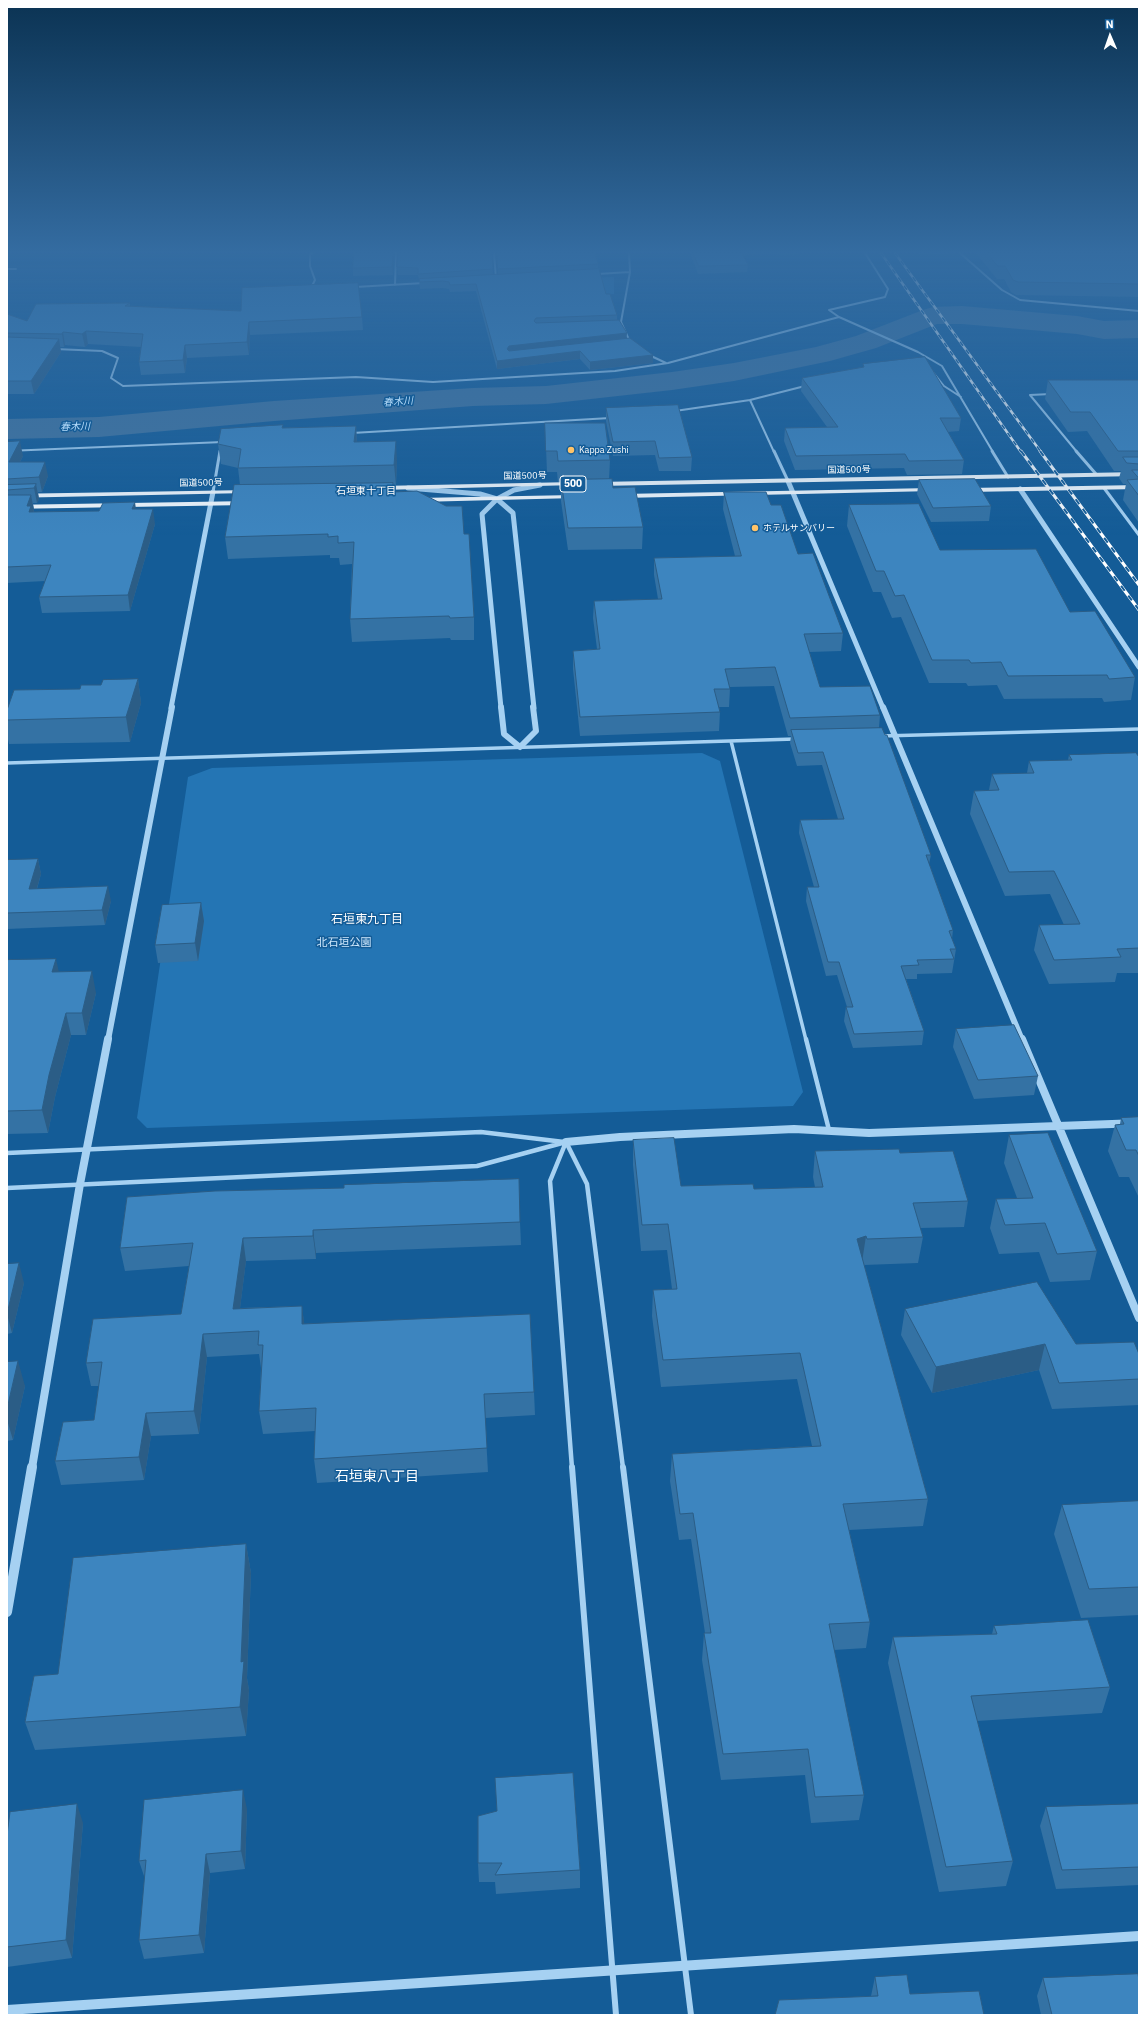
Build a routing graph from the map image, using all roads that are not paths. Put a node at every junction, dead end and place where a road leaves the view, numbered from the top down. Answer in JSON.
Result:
{"nodes":[{"id":1,"x":734,"y":347,"type":"edge"},
{"id":2,"x":907,"y":347,"type":"edge"},
{"id":3,"x":48,"y":349,"type":"edge"},
{"id":4,"x":643,"y":351,"type":"edge"},
{"id":5,"x":668,"y":363,"type":"junction"},
{"id":6,"x":927,"y":368,"type":"edge"},
{"id":7,"x":810,"y":385,"type":"edge"},
{"id":8,"x":1054,"y":394,"type":"edge"},
{"id":9,"x":961,"y":397,"type":"junction"},
{"id":10,"x":750,"y":400,"type":"junction"},
{"id":11,"x":673,"y":412,"type":"edge"},
{"id":12,"x":615,"y":417,"type":"edge"},
{"id":13,"x":346,"y":433,"type":"edge"},
{"id":14,"x":222,"y":442,"type":"junction"},
{"id":15,"x":230,"y":442,"type":"edge"},
{"id":16,"x":7,"y":451,"type":"edge"},
{"id":17,"x":1096,"y":474,"type":"junction"},
{"id":18,"x":1139,"y":474,"type":"edge"},
{"id":19,"x":1008,"y":476,"type":"junction"},
{"id":20,"x":788,"y":481,"type":"junction"},
{"id":21,"x":578,"y":484,"type":"edge"},
{"id":22,"x":586,"y":484,"type":"edge"},
{"id":23,"x":540,"y":485,"type":"junction"},
{"id":24,"x":1139,"y":487,"type":"edge"},
{"id":25,"x":404,"y":488,"type":"junction"},
{"id":26,"x":1104,"y":488,"type":"junction"},
{"id":27,"x":372,"y":489,"type":"edge"},
{"id":28,"x":1020,"y":489,"type":"junction"},
{"id":29,"x":941,"y":490,"type":"edge"},
{"id":30,"x":956,"y":490,"type":"edge"},
{"id":31,"x":252,"y":491,"type":"edge"},
{"id":32,"x":213,"y":492,"type":"junction"},
{"id":33,"x":793,"y":493,"type":"junction"},
{"id":34,"x":7,"y":496,"type":"edge"},
{"id":35,"x":613,"y":496,"type":"edge"},
{"id":36,"x":582,"y":497,"type":"edge"},
{"id":37,"x":496,"y":498,"type":"junction"},
{"id":38,"x":408,"y":500,"type":"edge"},
{"id":39,"x":258,"y":502,"type":"edge"},
{"id":40,"x":210,"y":503,"type":"junction"},
{"id":41,"x":7,"y":507,"type":"edge"},
{"id":42,"x":1139,"y":535,"type":"edge"},
{"id":43,"x":1139,"y":667,"type":"edge"},
{"id":44,"x":1139,"y":728,"type":"edge"},
{"id":45,"x":879,"y":736,"type":"edge"},
{"id":46,"x":895,"y":736,"type":"junction"},
{"id":47,"x":801,"y":739,"type":"edge"},
{"id":48,"x":731,"y":741,"type":"junction"},
{"id":49,"x":520,"y":747,"type":"junction"},
{"id":50,"x":162,"y":758,"type":"junction"},
{"id":51,"x":7,"y":763,"type":"edge"},
{"id":52,"x":1139,"y":1123,"type":"edge"},
{"id":53,"x":1059,"y":1126,"type":"junction"},
{"id":54,"x":829,"y":1130,"type":"junction"},
{"id":55,"x":566,"y":1142,"type":"junction"},
{"id":56,"x":87,"y":1150,"type":"junction"},
{"id":57,"x":7,"y":1153,"type":"edge"},
{"id":58,"x":80,"y":1184,"type":"junction"},
{"id":59,"x":7,"y":1188,"type":"edge"},
{"id":60,"x":1139,"y":1318,"type":"edge"},
{"id":61,"x":7,"y":1612,"type":"edge"},
{"id":62,"x":1139,"y":1936,"type":"edge"},
{"id":63,"x":684,"y":1966,"type":"junction"},
{"id":64,"x":611,"y":1971,"type":"junction"},
{"id":65,"x":7,"y":2010,"type":"edge"},
{"id":66,"x":616,"y":2015,"type":"edge"},
{"id":67,"x":691,"y":2015,"type":"edge"}],
"edges":[{"from":1,"to":5,"type":"street"},
{"from":2,"to":9,"type":"street"},
{"from":3,"to":5,"type":"street"},
{"from":4,"to":5,"type":"street"},
{"from":6,"to":9,"type":"street"},
{"from":7,"to":10,"type":"street"},
{"from":8,"to":17,"type":"street"},
{"from":9,"to":19,"type":"street"},
{"from":10,"to":11,"type":"street"},
{"from":10,"to":20,"type":"street"},
{"from":12,"to":13,"type":"street"},
{"from":14,"to":15,"type":"street"},
{"from":14,"to":16,"type":"street"},
{"from":14,"to":32,"type":"street"},
{"from":17,"to":18,"type":"highway","name":"国道500号","number":"500"},
{"from":17,"to":19,"type":"highway","name":"国道500号","number":"500"},
{"from":19,"to":20,"type":"highway","name":"国道500号","number":"500"},
{"from":20,"to":22,"type":"highway","name":"国道500号","number":"500"},
{"from":20,"to":33,"type":"street"},
{"from":21,"to":23,"type":"highway","name":"国道500号","number":"500"},
{"from":23,"to":25,"type":"highway","name":"国道500号","number":"500"},
{"from":23,"to":37,"type":"street"},
{"from":24,"to":26,"type":"highway"},
{"from":25,"to":27,"type":"highway","name":"国道500号","number":"500"},
{"from":25,"to":37,"type":"street"},
{"from":26,"to":28,"type":"highway"},
{"from":26,"to":42,"type":"street"},
{"from":28,"to":30,"type":"highway"},
{"from":28,"to":43,"type":"street"},
{"from":29,"to":33,"type":"highway","name":"国道500号"},
{"from":31,"to":32,"type":"highway","name":"国道500号"},
{"from":32,"to":34,"type":"highway","name":"国道500号"},
{"from":32,"to":40,"type":"street"},
{"from":33,"to":35,"type":"highway","name":"国道500号"},
{"from":33,"to":46,"type":"street"},
{"from":36,"to":37,"type":"highway","name":"国道500号","number":"500"},
{"from":37,"to":38,"type":"highway","name":"国道500号","number":"500"},
{"from":37,"to":49,"type":"street"},
{"from":37,"to":49,"type":"street"},
{"from":39,"to":40,"type":"highway","name":"国道500号"},
{"from":40,"to":41,"type":"highway","name":"国道500号"},
{"from":40,"to":50,"type":"street"},
{"from":44,"to":46,"type":"street"},
{"from":45,"to":46,"type":"street"},
{"from":46,"to":53,"type":"street"},
{"from":47,"to":48,"type":"street"},
{"from":48,"to":49,"type":"street"},
{"from":48,"to":54,"type":"street"},
{"from":49,"to":50,"type":"street"},
{"from":50,"to":51,"type":"street"},
{"from":50,"to":56,"type":"street"},
{"from":52,"to":53,"type":"street"},
{"from":53,"to":54,"type":"street"},
{"from":53,"to":60,"type":"street"},
{"from":54,"to":55,"type":"street"},
{"from":55,"to":56,"type":"street"},
{"from":55,"to":58,"type":"street"},
{"from":55,"to":63,"type":"street"},
{"from":55,"to":64,"type":"street"},
{"from":56,"to":57,"type":"street"},
{"from":56,"to":58,"type":"street"},
{"from":58,"to":59,"type":"street"},
{"from":58,"to":61,"type":"street"},
{"from":62,"to":63,"type":"street"},
{"from":63,"to":64,"type":"street"},
{"from":63,"to":67,"type":"street"},
{"from":64,"to":65,"type":"street"},
{"from":64,"to":66,"type":"street"}]}
